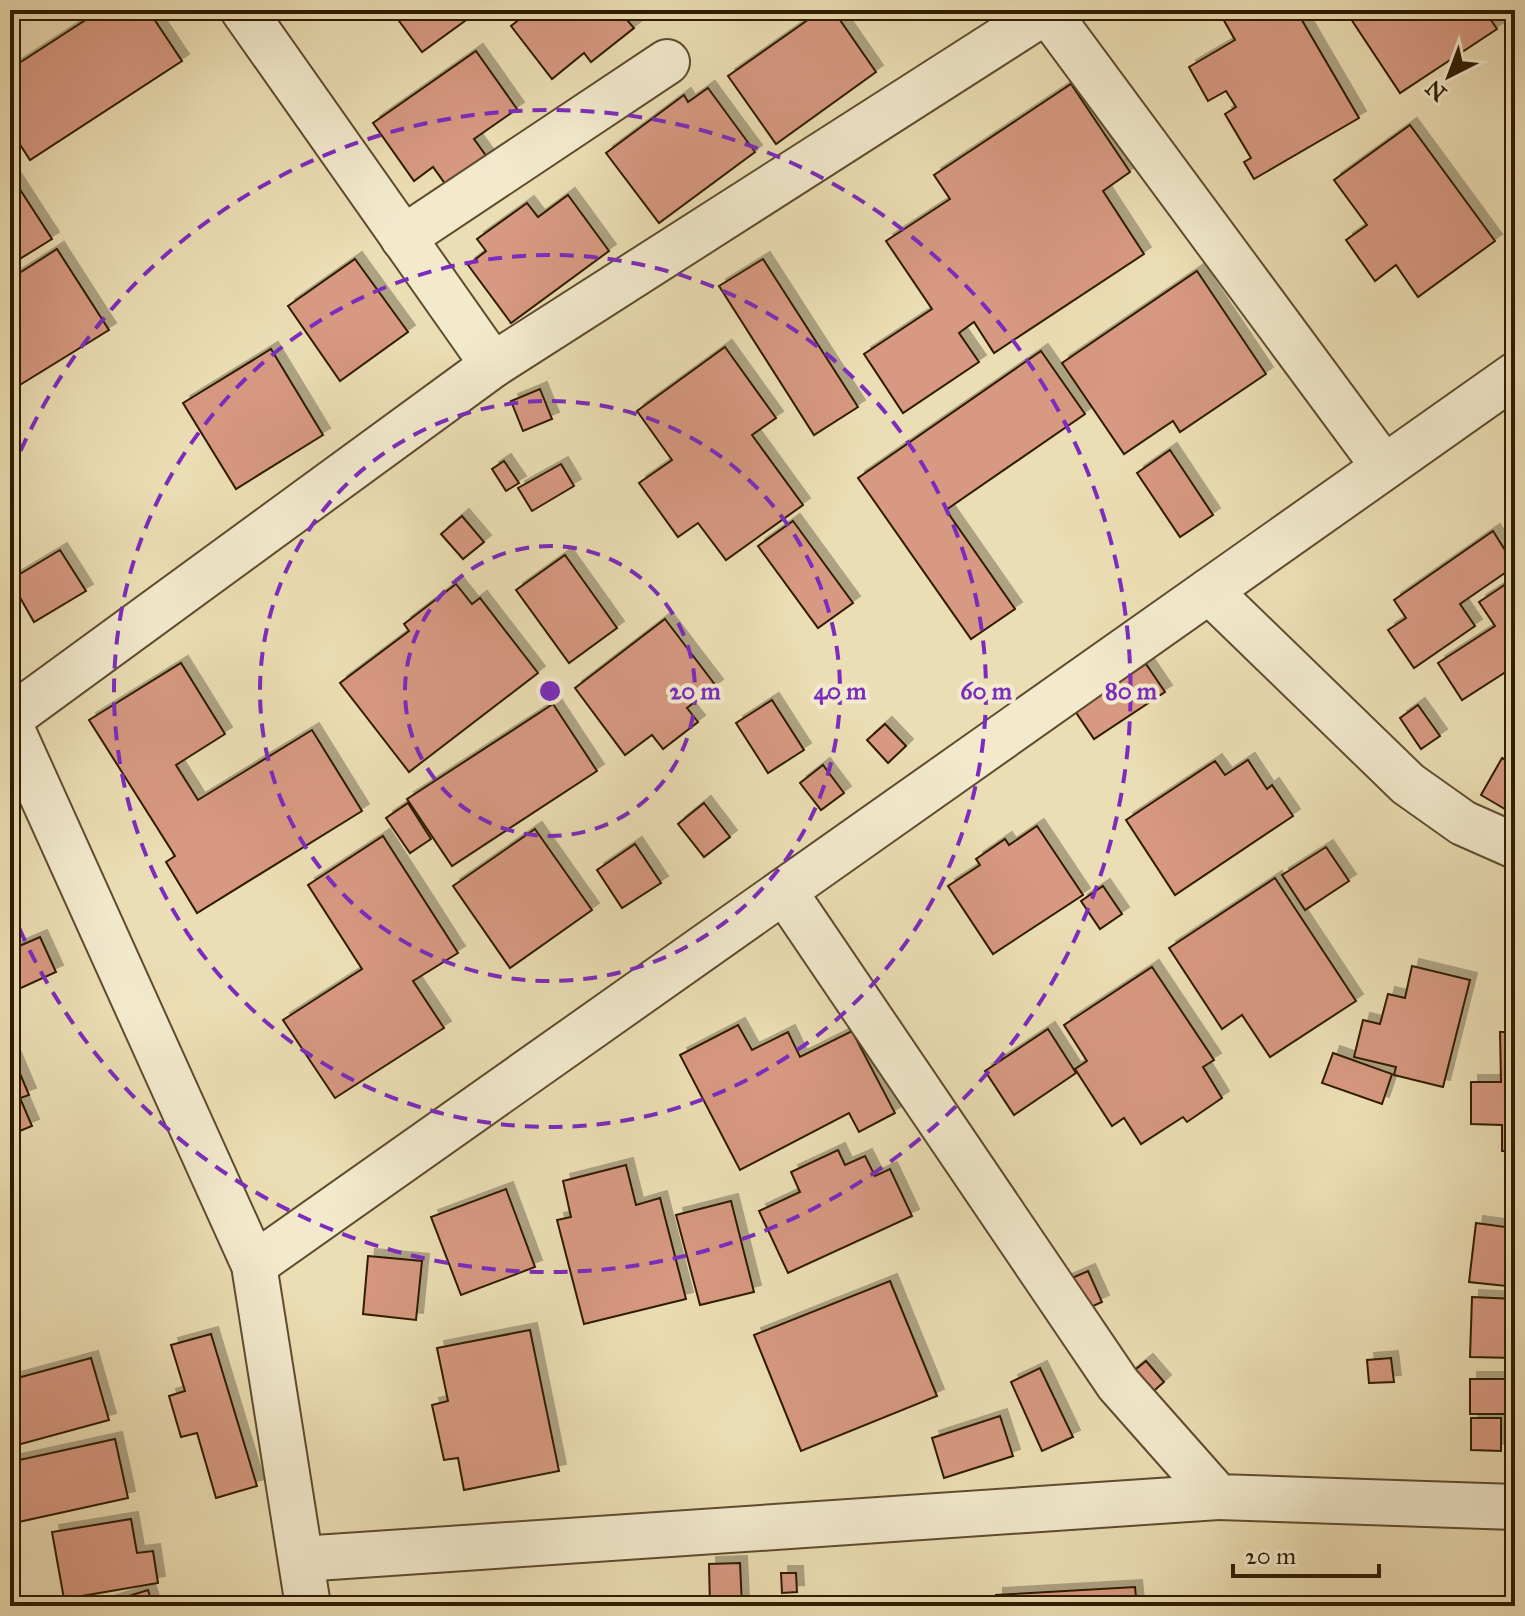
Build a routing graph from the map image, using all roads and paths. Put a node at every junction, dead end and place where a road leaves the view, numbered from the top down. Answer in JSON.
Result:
{"nodes":[{"id":1,"x":243,"y":10,"type":"edge"},
{"id":2,"x":1047,"y":10,"type":"edge"},
{"id":3,"x":667,"y":62,"type":"dead end"},
{"id":4,"x":403,"y":238,"type":"junction"},
{"id":5,"x":493,"y":365,"type":"junction"},
{"id":6,"x":1515,"y":375,"type":"edge"},
{"id":7,"x":1384,"y":467,"type":"junction"},
{"id":8,"x":1209,"y":591,"type":"junction"},
{"id":9,"x":10,"y":718,"type":"edge"},
{"id":10,"x":10,"y":725,"type":"edge"},
{"id":11,"x":1515,"y":846,"type":"edge"},
{"id":12,"x":784,"y":891,"type":"junction"},
{"id":13,"x":254,"y":1265,"type":"junction"},
{"id":14,"x":1218,"y":1497,"type":"junction"},
{"id":15,"x":1515,"y":1507,"type":"edge"},
{"id":16,"x":301,"y":1559,"type":"junction"},
{"id":17,"x":308,"y":1606,"type":"edge"}],
"edges":[{"from":1,"to":4,"type":"street"},
{"from":2,"to":5,"type":"street"},
{"from":2,"to":7,"type":"street"},
{"from":3,"to":4,"type":"street"},
{"from":4,"to":5,"type":"street"},
{"from":5,"to":9,"type":"street"},
{"from":6,"to":7,"type":"street"},
{"from":7,"to":8,"type":"street"},
{"from":8,"to":11,"type":"street"},
{"from":8,"to":12,"type":"street"},
{"from":10,"to":13,"type":"street"},
{"from":12,"to":13,"type":"street"},
{"from":12,"to":14,"type":"street"},
{"from":13,"to":16,"type":"street"},
{"from":14,"to":15,"type":"street"},
{"from":14,"to":16,"type":"street"},
{"from":16,"to":17,"type":"street"}]}
